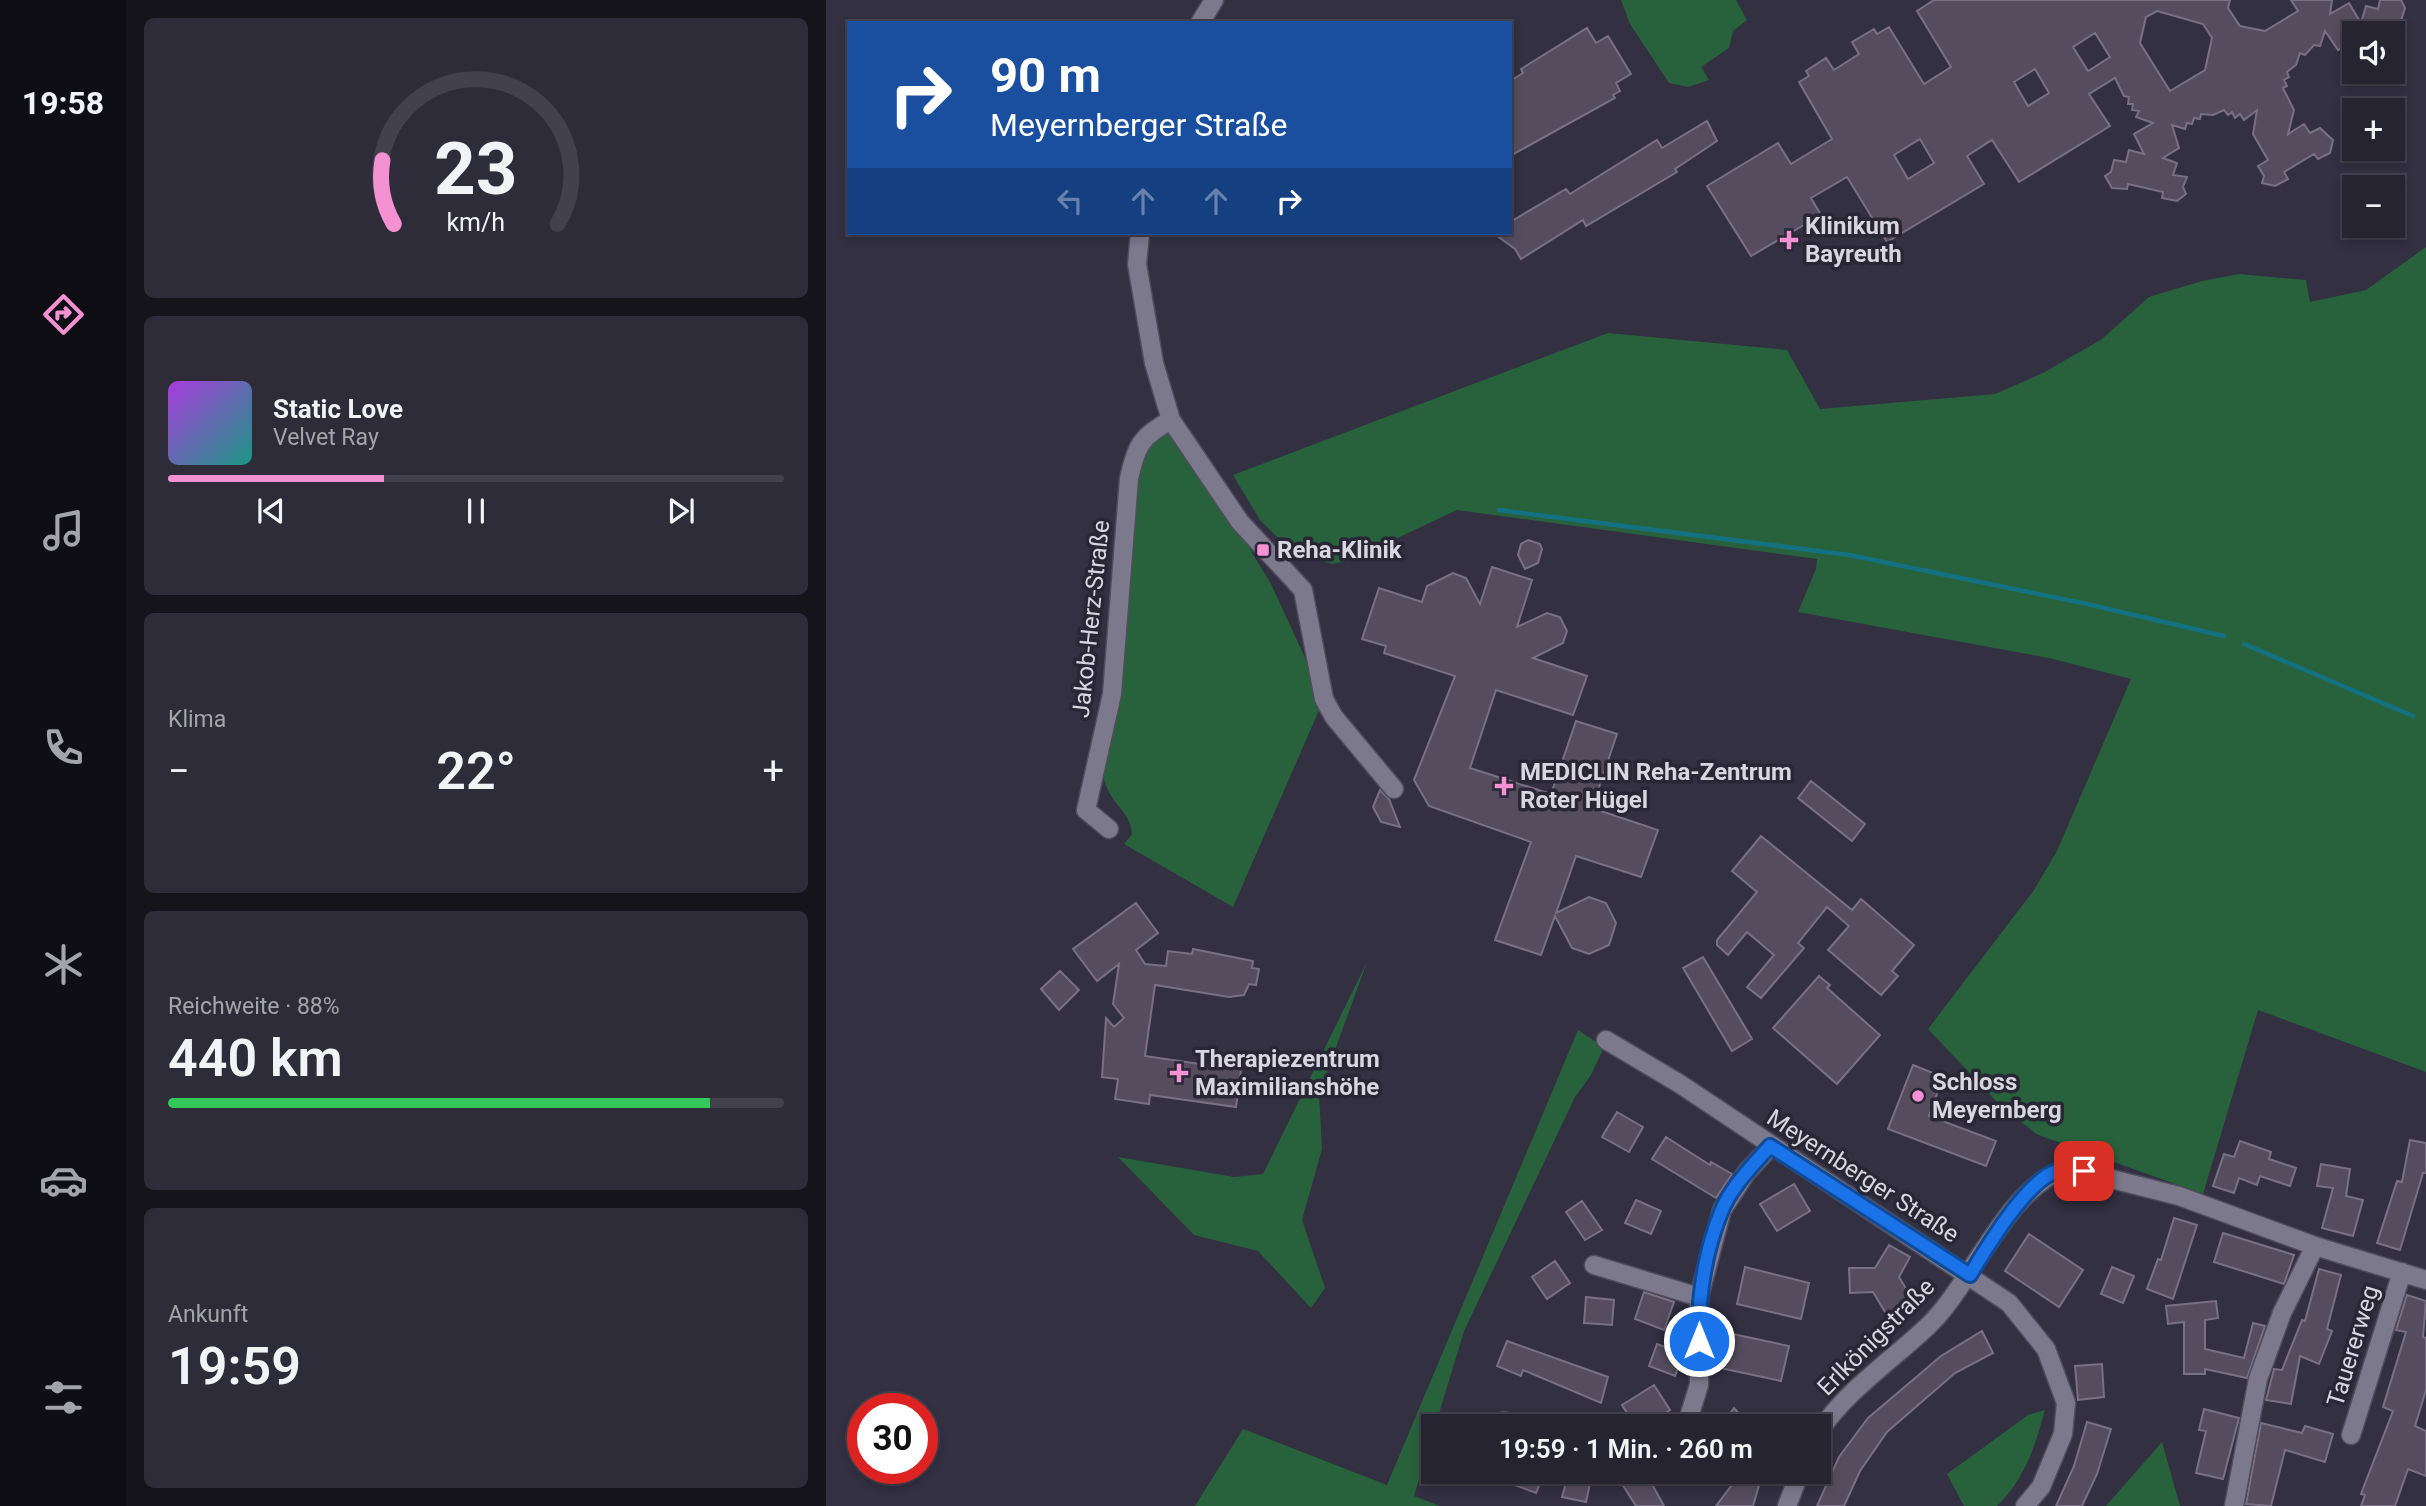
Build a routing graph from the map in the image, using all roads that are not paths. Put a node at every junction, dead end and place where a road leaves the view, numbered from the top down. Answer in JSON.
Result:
{"nodes":[{"id":1,"x":1214,"y":0,"type":"edge"},
{"id":2,"x":1201,"y":21,"type":"edge"},
{"id":3,"x":1140,"y":235,"type":"edge"},
{"id":4,"x":1171,"y":420,"type":"junction"},
{"id":5,"x":1394,"y":789,"type":"dead end"},
{"id":6,"x":1109,"y":829,"type":"dead end"},
{"id":7,"x":1606,"y":1040,"type":"dead end"},
{"id":8,"x":1770,"y":1146,"type":"junction"},
{"id":9,"x":2315,"y":1246,"type":"junction"},
{"id":10,"x":1594,"y":1265,"type":"dead end"},
{"id":11,"x":2402,"y":1272,"type":"junction"},
{"id":12,"x":1970,"y":1275,"type":"junction"},
{"id":13,"x":2426,"y":1280,"type":"edge"},
{"id":14,"x":1699,"y":1297,"type":"junction"},
{"id":15,"x":1690,"y":1414,"type":"edge"},
{"id":16,"x":1831,"y":1417,"type":"edge"},
{"id":17,"x":2351,"y":1435,"type":"dead end"},
{"id":18,"x":1795,"y":1484,"type":"edge"},
{"id":19,"x":1787,"y":1506,"type":"edge"},
{"id":20,"x":2025,"y":1506,"type":"edge"},
{"id":21,"x":2234,"y":1506,"type":"edge"}],
"edges":[{"from":1,"to":2,"type":"street"},
{"from":3,"to":4,"type":"street"},
{"from":4,"to":5,"type":"street"},
{"from":4,"to":6,"type":"street","name":"Jakob-Herz-Straße"},
{"from":7,"to":8,"type":"street","name":"Meyernberger Straße"},
{"from":8,"to":12,"type":"street","name":"Meyernberger Straße"},
{"from":8,"to":14,"type":"street"},
{"from":9,"to":11,"type":"street","name":"Meyernberger Straße"},
{"from":9,"to":12,"type":"street","name":"Meyernberger Straße"},
{"from":9,"to":21,"type":"street"},
{"from":10,"to":14,"type":"street"},
{"from":11,"to":13,"type":"street","name":"Meyernberger Straße"},
{"from":11,"to":17,"type":"street","name":"Tauererweg"},
{"from":12,"to":16,"type":"street","name":"Erlkönigstraße"},
{"from":12,"to":20,"type":"street"},
{"from":14,"to":15,"type":"street"},
{"from":18,"to":19,"type":"street"}]}
